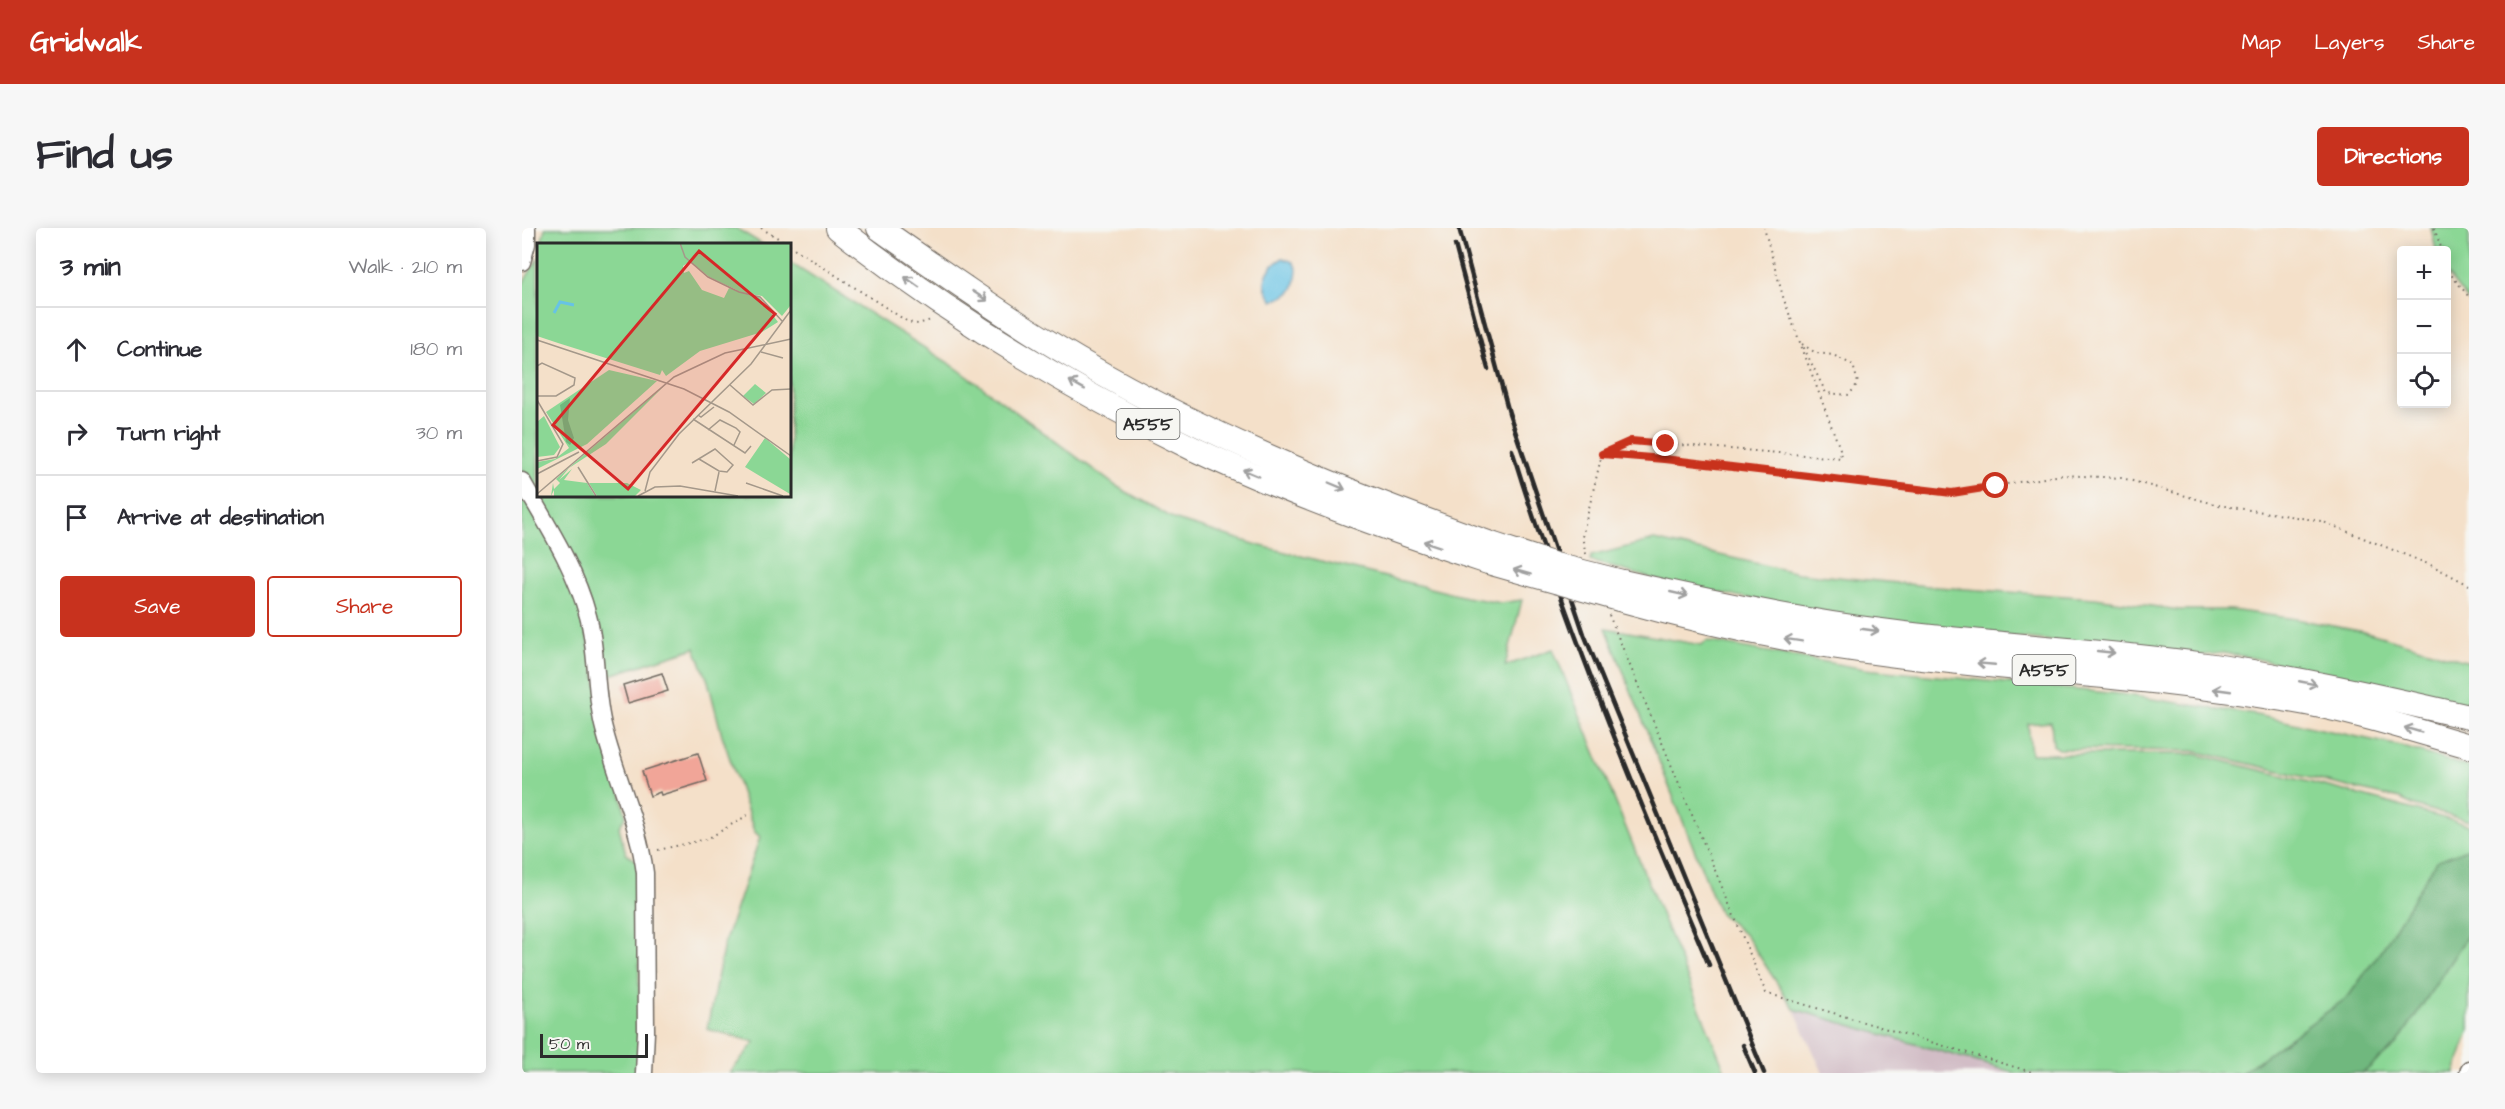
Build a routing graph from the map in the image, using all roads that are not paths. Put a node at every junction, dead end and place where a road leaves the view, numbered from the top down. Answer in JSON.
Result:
{"nodes":[{"id":1,"x":527,"y":228,"type":"edge"},
{"id":2,"x":838,"y":228,"type":"edge"},
{"id":3,"x":879,"y":228,"type":"edge"},
{"id":4,"x":522,"y":262,"type":"edge"},
{"id":5,"x":522,"y":481,"type":"edge"},
{"id":6,"x":1489,"y":553,"type":"junction"},
{"id":7,"x":1620,"y":590,"type":"junction"},
{"id":8,"x":2469,"y":717,"type":"edge"},
{"id":9,"x":2469,"y":746,"type":"edge"},
{"id":10,"x":644,"y":1073,"type":"edge"}],
"edges":[{"from":1,"to":4,"type":"lane"},
{"from":6,"to":2,"type":"highway","number":"A555","one_way":true},
{"from":3,"to":6,"type":"highway","number":"A555","one_way":true},
{"from":5,"to":10,"type":"lane"},
{"from":6,"to":7,"type":"highway","number":"A555","bridge":true},
{"from":7,"to":8,"type":"highway","number":"A555","one_way":true},
{"from":9,"to":7,"type":"highway","number":"A555","one_way":true}]}
